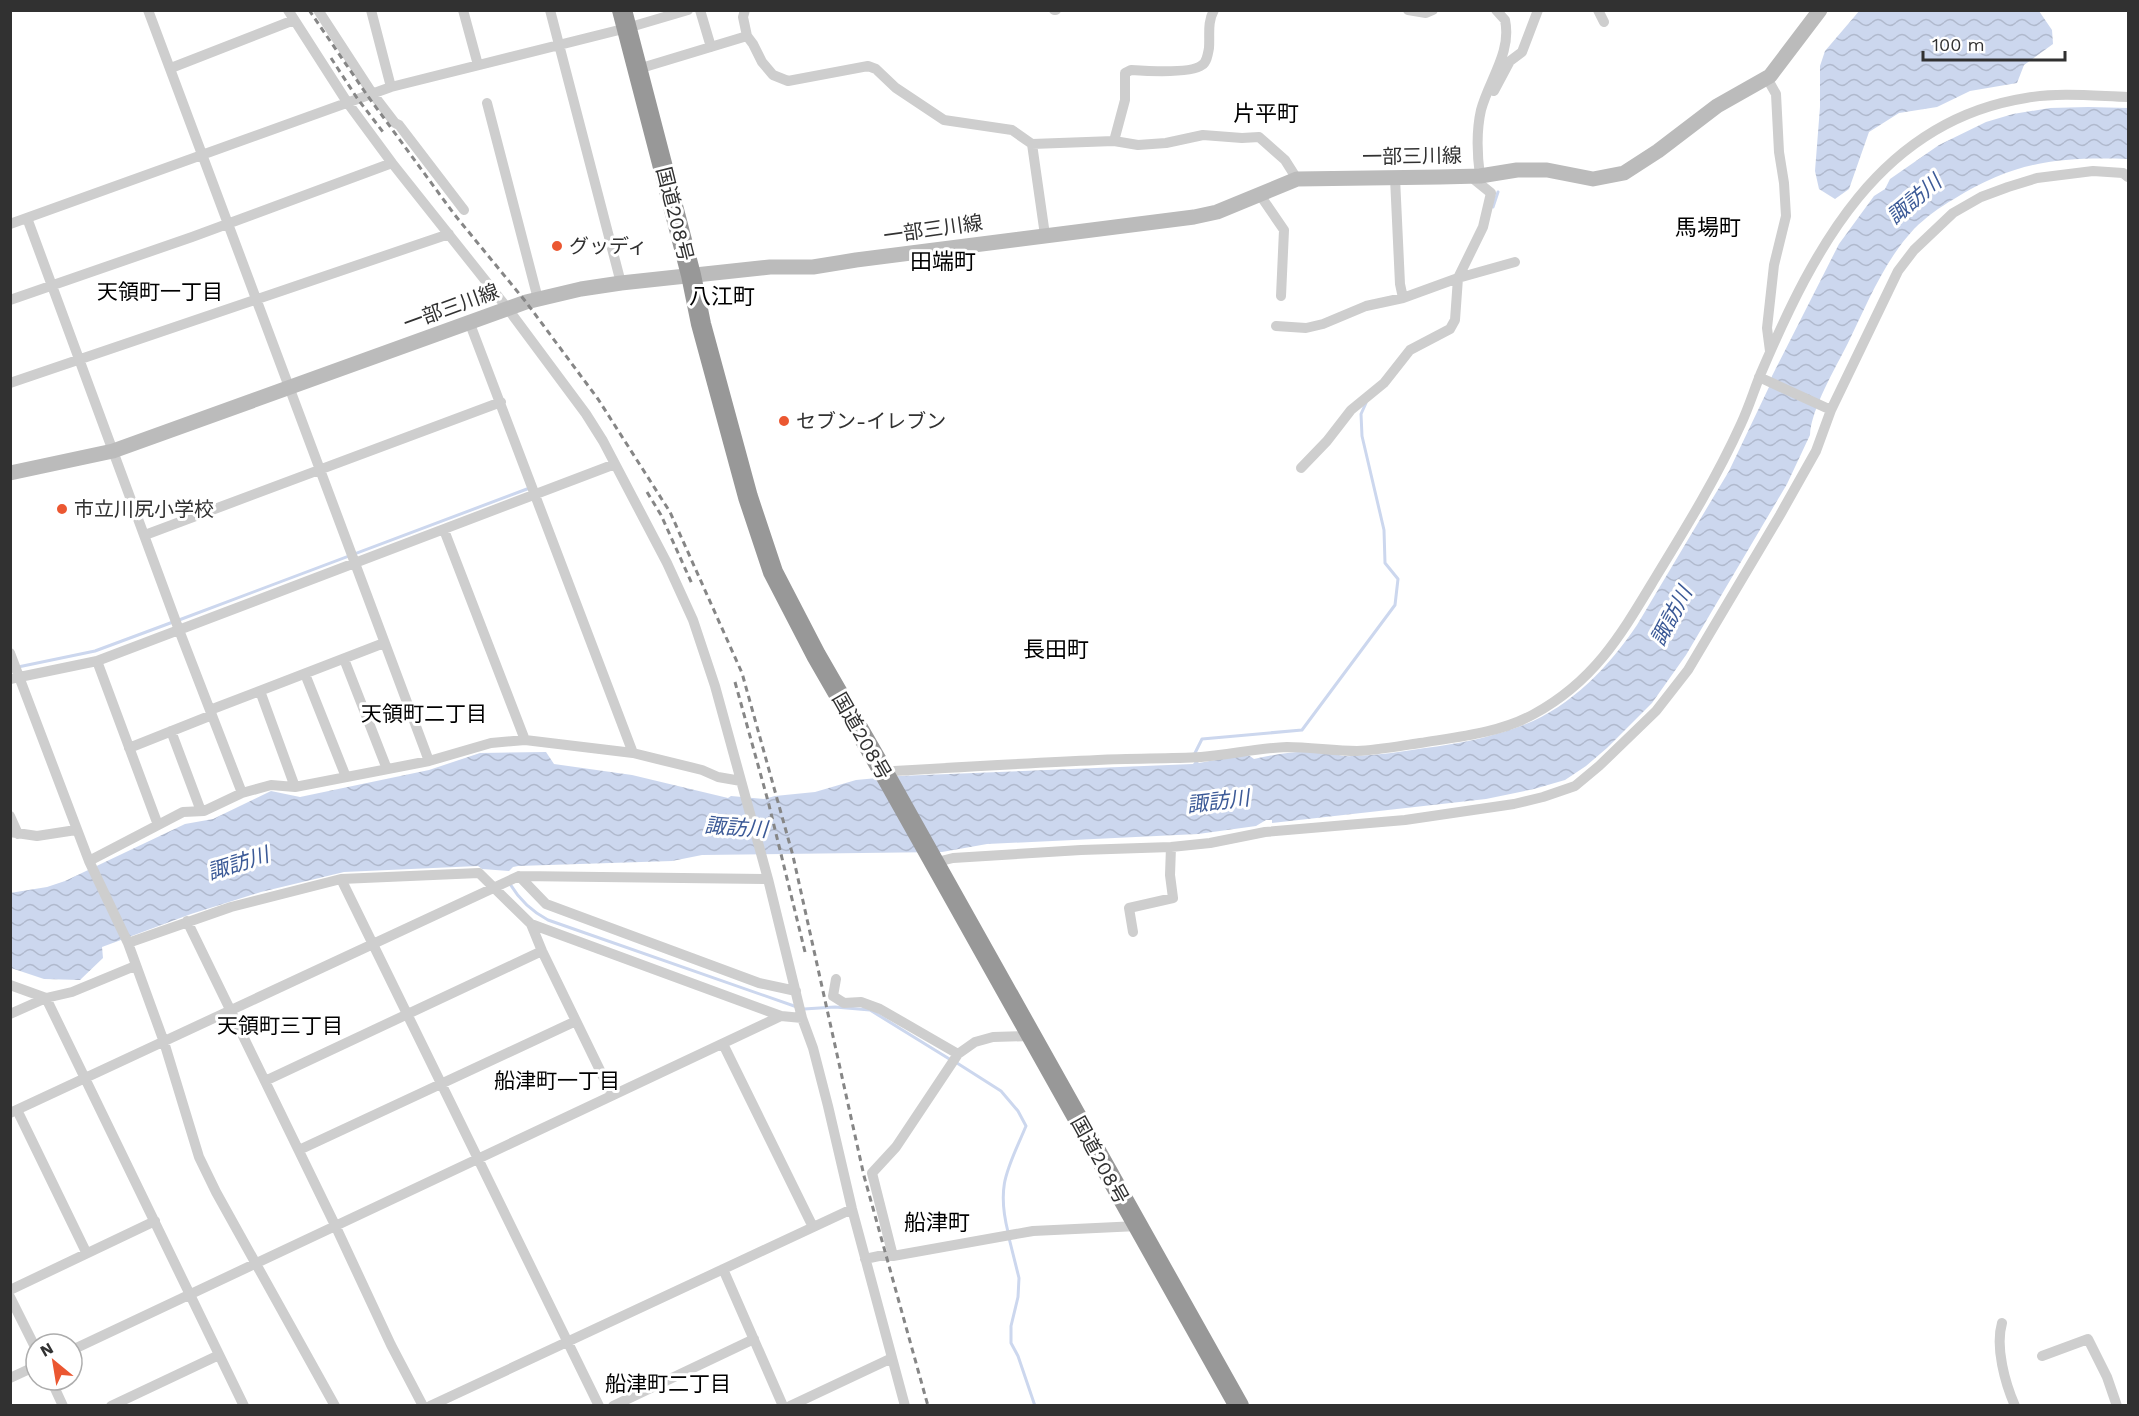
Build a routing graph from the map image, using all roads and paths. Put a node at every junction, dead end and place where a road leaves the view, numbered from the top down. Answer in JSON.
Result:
{"nodes":[{"id":1,"x":148,"y":10,"type":"edge"},
{"id":2,"x":318,"y":10,"type":"edge"},
{"id":3,"x":371,"y":10,"type":"edge"},
{"id":4,"x":463,"y":10,"type":"edge"},
{"id":5,"x":550,"y":10,"type":"edge"},
{"id":6,"x":688,"y":10,"type":"edge"},
{"id":7,"x":700,"y":10,"type":"edge"},
{"id":8,"x":745,"y":10,"type":"edge"},
{"id":9,"x":1214,"y":10,"type":"edge"},
{"id":10,"x":1408,"y":10,"type":"edge"},
{"id":11,"x":1433,"y":10,"type":"edge"},
{"id":12,"x":1496,"y":10,"type":"edge"},
{"id":13,"x":1538,"y":10,"type":"edge"},
{"id":14,"x":1598,"y":10,"type":"edge"},
{"id":15,"x":1820,"y":10,"type":"edge"},
{"id":16,"x":291,"y":15,"type":"edge"},
{"id":17,"x":625,"y":19,"type":"edge"},
{"id":18,"x":1604,"y":22,"type":"dead end"},
{"id":19,"x":747,"y":36,"type":"junction"},
{"id":20,"x":559,"y":44,"type":"junction"},
{"id":21,"x":711,"y":47,"type":"junction"},
{"id":22,"x":478,"y":65,"type":"junction"},
{"id":23,"x":171,"y":68,"type":"junction"},
{"id":24,"x":638,"y":69,"type":"junction"},
{"id":25,"x":1767,"y":78,"type":"junction"},
{"id":26,"x":391,"y":87,"type":"junction"},
{"id":27,"x":372,"y":93,"type":"junction"},
{"id":28,"x":2128,"y":97,"type":"edge"},
{"id":29,"x":347,"y":102,"type":"junction"},
{"id":30,"x":487,"y":103,"type":"dead end"},
{"id":31,"x":1479,"y":120,"type":"junction"},
{"id":32,"x":1114,"y":141,"type":"junction"},
{"id":33,"x":1032,"y":144,"type":"junction"},
{"id":34,"x":202,"y":154,"type":"junction"},
{"id":35,"x":392,"y":163,"type":"junction"},
{"id":36,"x":1475,"y":176,"type":"junction"},
{"id":37,"x":2128,"y":177,"type":"edge"},
{"id":38,"x":1395,"y":178,"type":"junction"},
{"id":39,"x":1297,"y":179,"type":"junction"},
{"id":40,"x":1260,"y":195,"type":"junction"},
{"id":41,"x":464,"y":210,"type":"dead end"},
{"id":42,"x":27,"y":218,"type":"junction"},
{"id":43,"x":10,"y":224,"type":"edge"},
{"id":44,"x":228,"y":224,"type":"junction"},
{"id":45,"x":449,"y":234,"type":"junction"},
{"id":46,"x":1045,"y":235,"type":"junction"},
{"id":47,"x":1515,"y":262,"type":"dead end"},
{"id":48,"x":691,"y":275,"type":"junction"},
{"id":49,"x":1458,"y":278,"type":"junction"},
{"id":50,"x":621,"y":283,"type":"junction"},
{"id":51,"x":52,"y":285,"type":"junction"},
{"id":52,"x":1281,"y":296,"type":"dead end"},
{"id":53,"x":1403,"y":298,"type":"junction"},
{"id":54,"x":538,"y":299,"type":"junction"},
{"id":55,"x":10,"y":300,"type":"edge"},
{"id":56,"x":256,"y":300,"type":"junction"},
{"id":57,"x":508,"y":309,"type":"junction"},
{"id":58,"x":470,"y":324,"type":"junction"},
{"id":59,"x":1276,"y":326,"type":"dead end"},
{"id":60,"x":1770,"y":352,"type":"junction"},
{"id":61,"x":80,"y":359,"type":"junction"},
{"id":62,"x":1759,"y":377,"type":"junction"},
{"id":63,"x":10,"y":383,"type":"edge"},
{"id":64,"x":290,"y":387,"type":"junction"},
{"id":65,"x":501,"y":402,"type":"junction"},
{"id":66,"x":1831,"y":410,"type":"junction"},
{"id":67,"x":113,"y":451,"type":"junction"},
{"id":68,"x":615,"y":464,"type":"junction"},
{"id":69,"x":1301,"y":468,"type":"dead end"},
{"id":70,"x":320,"y":469,"type":"junction"},
{"id":71,"x":10,"y":473,"type":"edge"},
{"id":72,"x":536,"y":495,"type":"junction"},
{"id":73,"x":444,"y":530,"type":"junction"},
{"id":74,"x":145,"y":535,"type":"junction"},
{"id":75,"x":354,"y":563,"type":"junction"},
{"id":76,"x":179,"y":630,"type":"junction"},
{"id":77,"x":384,"y":643,"type":"junction"},
{"id":78,"x":11,"y":658,"type":"edge"},
{"id":79,"x":344,"y":658,"type":"junction"},
{"id":80,"x":97,"y":661,"type":"junction"},
{"id":81,"x":305,"y":674,"type":"junction"},
{"id":82,"x":15,"y":679,"type":"edge"},
{"id":83,"x":260,"y":691,"type":"junction"},
{"id":84,"x":211,"y":712,"type":"junction"},
{"id":85,"x":171,"y":731,"type":"junction"},
{"id":86,"x":525,"y":740,"type":"junction"},
{"id":87,"x":129,"y":748,"type":"junction"},
{"id":88,"x":633,"y":753,"type":"junction"},
{"id":89,"x":429,"y":761,"type":"junction"},
{"id":90,"x":387,"y":769,"type":"junction"},
{"id":91,"x":346,"y":777,"type":"junction"},
{"id":92,"x":886,"y":777,"type":"junction"},
{"id":93,"x":741,"y":781,"type":"junction"},
{"id":94,"x":295,"y":788,"type":"junction"},
{"id":95,"x":242,"y":794,"type":"junction"},
{"id":96,"x":201,"y":812,"type":"junction"},
{"id":97,"x":10,"y":816,"type":"edge"},
{"id":98,"x":158,"y":825,"type":"junction"},
{"id":99,"x":76,"y":830,"type":"junction"},
{"id":100,"x":14,"y":833,"type":"edge"},
{"id":101,"x":1171,"y":847,"type":"junction"},
{"id":102,"x":931,"y":857,"type":"junction"},
{"id":103,"x":90,"y":864,"type":"junction"},
{"id":104,"x":519,"y":876,"type":"junction"},
{"id":105,"x":341,"y":879,"type":"junction"},
{"id":106,"x":768,"y":879,"type":"junction"},
{"id":107,"x":494,"y":888,"type":"junction"},
{"id":108,"x":187,"y":921,"type":"junction"},
{"id":109,"x":531,"y":924,"type":"junction"},
{"id":110,"x":1132,"y":932,"type":"dead end"},
{"id":111,"x":128,"y":942,"type":"junction"},
{"id":112,"x":373,"y":944,"type":"junction"},
{"id":113,"x":542,"y":951,"type":"junction"},
{"id":114,"x":135,"y":966,"type":"junction"},
{"id":115,"x":836,"y":979,"type":"dead end"},
{"id":116,"x":10,"y":985,"type":"edge"},
{"id":117,"x":796,"y":991,"type":"junction"},
{"id":118,"x":46,"y":998,"type":"junction"},
{"id":119,"x":231,"y":1009,"type":"junction"},
{"id":120,"x":408,"y":1013,"type":"junction"},
{"id":121,"x":10,"y":1014,"type":"edge"},
{"id":122,"x":781,"y":1016,"type":"junction"},
{"id":123,"x":802,"y":1018,"type":"junction"},
{"id":124,"x":576,"y":1021,"type":"junction"},
{"id":125,"x":1030,"y":1036,"type":"junction"},
{"id":126,"x":164,"y":1042,"type":"junction"},
{"id":127,"x":723,"y":1044,"type":"junction"},
{"id":128,"x":958,"y":1054,"type":"junction"},
{"id":129,"x":84,"y":1078,"type":"junction"},
{"id":130,"x":265,"y":1081,"type":"junction"},
{"id":131,"x":443,"y":1083,"type":"junction"},
{"id":132,"x":612,"y":1095,"type":"junction"},
{"id":133,"x":14,"y":1111,"type":"edge"},
{"id":134,"x":299,"y":1150,"type":"junction"},
{"id":135,"x":478,"y":1157,"type":"junction"},
{"id":136,"x":852,"y":1209,"type":"junction"},
{"id":137,"x":155,"y":1221,"type":"junction"},
{"id":138,"x":335,"y":1225,"type":"junction"},
{"id":139,"x":1138,"y":1226,"type":"junction"},
{"id":140,"x":813,"y":1227,"type":"junction"},
{"id":141,"x":86,"y":1252,"type":"junction"},
{"id":142,"x":893,"y":1256,"type":"junction"},
{"id":143,"x":866,"y":1259,"type":"junction"},
{"id":144,"x":256,"y":1264,"type":"junction"},
{"id":145,"x":723,"y":1269,"type":"junction"},
{"id":146,"x":10,"y":1290,"type":"edge"},
{"id":147,"x":192,"y":1294,"type":"junction"},
{"id":148,"x":10,"y":1297,"type":"edge"},
{"id":149,"x":2002,"y":1323,"type":"dead end"},
{"id":150,"x":28,"y":1332,"type":"edge"},
{"id":151,"x":754,"y":1339,"type":"junction"},
{"id":152,"x":568,"y":1341,"type":"junction"},
{"id":153,"x":84,"y":1344,"type":"edge"},
{"id":154,"x":219,"y":1355,"type":"junction"},
{"id":155,"x":2042,"y":1356,"type":"dead end"},
{"id":156,"x":892,"y":1358,"type":"junction"},
{"id":157,"x":24,"y":1372,"type":"edge"},
{"id":158,"x":10,"y":1378,"type":"edge"},
{"id":159,"x":57,"y":1392,"type":"edge"},
{"id":160,"x":63,"y":1406,"type":"edge"},
{"id":161,"x":111,"y":1406,"type":"edge"},
{"id":162,"x":244,"y":1406,"type":"edge"},
{"id":163,"x":335,"y":1406,"type":"edge"},
{"id":164,"x":423,"y":1406,"type":"edge"},
{"id":165,"x":430,"y":1406,"type":"edge"},
{"id":166,"x":599,"y":1406,"type":"edge"},
{"id":167,"x":613,"y":1406,"type":"edge"},
{"id":168,"x":783,"y":1406,"type":"edge"},
{"id":169,"x":790,"y":1406,"type":"edge"},
{"id":170,"x":906,"y":1406,"type":"edge"},
{"id":171,"x":1239,"y":1406,"type":"edge"},
{"id":172,"x":2015,"y":1406,"type":"edge"},
{"id":173,"x":2117,"y":1406,"type":"edge"}],
"edges":[{"from":1,"to":23,"type":"street"},
{"from":2,"to":27,"type":"street"},
{"from":3,"to":26,"type":"street"},
{"from":4,"to":22,"type":"street"},
{"from":5,"to":20,"type":"street"},
{"from":6,"to":17,"type":"street"},
{"from":7,"to":21,"type":"street"},
{"from":8,"to":19,"type":"street"},
{"from":9,"to":32,"type":"street"},
{"from":10,"to":11,"type":"street"},
{"from":12,"to":31,"type":"street"},
{"from":13,"to":31,"type":"street"},
{"from":14,"to":18,"type":"street"},
{"from":15,"to":25,"type":"main road","name":"一部三川線"},
{"from":16,"to":23,"type":"street"},
{"from":16,"to":29,"type":"street"},
{"from":17,"to":20,"type":"street"},
{"from":17,"to":24,"type":"highway","name":"国道208号"},
{"from":19,"to":21,"type":"street"},
{"from":19,"to":33,"type":"street"},
{"from":20,"to":22,"type":"street"},
{"from":20,"to":50,"type":"street"},
{"from":21,"to":24,"type":"street"},
{"from":22,"to":26,"type":"street"},
{"from":23,"to":34,"type":"street"},
{"from":24,"to":48,"type":"highway","name":"国道208号"},
{"from":25,"to":36,"type":"main road","name":"一部三川線"},
{"from":25,"to":60,"type":"street"},
{"from":26,"to":27,"type":"street"},
{"from":27,"to":29,"type":"street"},
{"from":27,"to":41,"type":"street"},
{"from":28,"to":60,"type":"street"},
{"from":29,"to":34,"type":"street"},
{"from":29,"to":35,"type":"street"},
{"from":30,"to":54,"type":"street"},
{"from":31,"to":36,"type":"street"},
{"from":32,"to":33,"type":"street"},
{"from":32,"to":39,"type":"street"},
{"from":33,"to":46,"type":"street"},
{"from":34,"to":42,"type":"street"},
{"from":34,"to":44,"type":"street"},
{"from":35,"to":44,"type":"street"},
{"from":35,"to":45,"type":"street"},
{"from":36,"to":38,"type":"main road","name":"一部三川線"},
{"from":36,"to":49,"type":"street"},
{"from":37,"to":66,"type":"street"},
{"from":38,"to":39,"type":"main road","name":"一部三川線"},
{"from":38,"to":53,"type":"street"},
{"from":39,"to":40,"type":"main road","name":"一部三川線"},
{"from":40,"to":46,"type":"main road","name":"一部三川線"},
{"from":40,"to":52,"type":"street"},
{"from":42,"to":43,"type":"street"},
{"from":42,"to":51,"type":"street"},
{"from":44,"to":51,"type":"street"},
{"from":44,"to":56,"type":"street"},
{"from":45,"to":56,"type":"street"},
{"from":45,"to":57,"type":"street"},
{"from":46,"to":48,"type":"main road","name":"一部三川線"},
{"from":47,"to":49,"type":"street"},
{"from":48,"to":50,"type":"main road","name":"一部三川線"},
{"from":48,"to":92,"type":"highway","name":"国道208号"},
{"from":49,"to":53,"type":"street"},
{"from":49,"to":69,"type":"street"},
{"from":50,"to":54,"type":"main road","name":"一部三川線"},
{"from":51,"to":55,"type":"street"},
{"from":51,"to":61,"type":"street"},
{"from":53,"to":59,"type":"street"},
{"from":54,"to":57,"type":"main road","name":"一部三川線"},
{"from":56,"to":61,"type":"street"},
{"from":56,"to":64,"type":"street"},
{"from":57,"to":58,"type":"main road","name":"一部三川線"},
{"from":57,"to":68,"type":"street"},
{"from":58,"to":64,"type":"main road","name":"一部三川線"},
{"from":58,"to":65,"type":"street"},
{"from":60,"to":62,"type":"street"},
{"from":61,"to":63,"type":"street"},
{"from":61,"to":67,"type":"street"},
{"from":62,"to":66,"type":"street"},
{"from":62,"to":92,"type":"street"},
{"from":64,"to":67,"type":"main road","name":"一部三川線"},
{"from":64,"to":70,"type":"street"},
{"from":65,"to":70,"type":"street"},
{"from":65,"to":72,"type":"street"},
{"from":66,"to":101,"type":"street"},
{"from":67,"to":71,"type":"main road","name":"一部三川線"},
{"from":67,"to":74,"type":"street"},
{"from":68,"to":72,"type":"street"},
{"from":68,"to":93,"type":"street"},
{"from":70,"to":74,"type":"street"},
{"from":70,"to":75,"type":"street"},
{"from":72,"to":73,"type":"street"},
{"from":72,"to":88,"type":"street"},
{"from":73,"to":75,"type":"street"},
{"from":73,"to":86,"type":"street"},
{"from":74,"to":76,"type":"street"},
{"from":75,"to":76,"type":"street"},
{"from":75,"to":77,"type":"street"},
{"from":76,"to":80,"type":"street"},
{"from":76,"to":84,"type":"street"},
{"from":77,"to":79,"type":"street"},
{"from":77,"to":89,"type":"street"},
{"from":78,"to":82,"type":"street"},
{"from":79,"to":81,"type":"street"},
{"from":79,"to":90,"type":"street"},
{"from":80,"to":82,"type":"street"},
{"from":80,"to":87,"type":"street"},
{"from":81,"to":83,"type":"street"},
{"from":81,"to":91,"type":"street"},
{"from":82,"to":99,"type":"street"},
{"from":83,"to":84,"type":"street"},
{"from":83,"to":94,"type":"street"},
{"from":84,"to":85,"type":"street"},
{"from":84,"to":95,"type":"street"},
{"from":85,"to":87,"type":"street"},
{"from":85,"to":96,"type":"street"},
{"from":86,"to":88,"type":"street"},
{"from":86,"to":89,"type":"street"},
{"from":87,"to":98,"type":"street"},
{"from":88,"to":93,"type":"street"},
{"from":89,"to":90,"type":"street"},
{"from":90,"to":91,"type":"street"},
{"from":91,"to":94,"type":"street"},
{"from":92,"to":102,"type":"highway","name":"国道208号"},
{"from":93,"to":106,"type":"street"},
{"from":94,"to":95,"type":"street"},
{"from":95,"to":96,"type":"street"},
{"from":96,"to":98,"type":"street"},
{"from":97,"to":100,"type":"street"},
{"from":98,"to":103,"type":"street"},
{"from":99,"to":100,"type":"street"},
{"from":99,"to":103,"type":"street"},
{"from":101,"to":102,"type":"street"},
{"from":101,"to":110,"type":"street"},
{"from":102,"to":125,"type":"highway","name":"国道208号"},
{"from":103,"to":111,"type":"street"},
{"from":104,"to":106,"type":"street"},
{"from":104,"to":107,"type":"street"},
{"from":104,"to":117,"type":"street"},
{"from":105,"to":107,"type":"street"},
{"from":105,"to":108,"type":"street"},
{"from":105,"to":112,"type":"street"},
{"from":106,"to":117,"type":"street"},
{"from":107,"to":109,"type":"street"},
{"from":107,"to":112,"type":"street"},
{"from":108,"to":111,"type":"street"},
{"from":108,"to":119,"type":"street"},
{"from":109,"to":113,"type":"street"},
{"from":109,"to":122,"type":"street"},
{"from":111,"to":114,"type":"street"},
{"from":112,"to":119,"type":"street"},
{"from":112,"to":120,"type":"street"},
{"from":113,"to":120,"type":"street"},
{"from":113,"to":124,"type":"street"},
{"from":114,"to":118,"type":"street"},
{"from":114,"to":126,"type":"street"},
{"from":115,"to":128,"type":"street"},
{"from":116,"to":118,"type":"street"},
{"from":117,"to":123,"type":"street"},
{"from":118,"to":121,"type":"street"},
{"from":118,"to":129,"type":"street"},
{"from":119,"to":126,"type":"street"},
{"from":119,"to":130,"type":"street"},
{"from":120,"to":130,"type":"street"},
{"from":120,"to":131,"type":"street"},
{"from":122,"to":123,"type":"street"},
{"from":122,"to":127,"type":"street"},
{"from":123,"to":136,"type":"street"},
{"from":124,"to":131,"type":"street"},
{"from":124,"to":132,"type":"street"},
{"from":125,"to":128,"type":"street"},
{"from":125,"to":139,"type":"highway","name":"国道208号"},
{"from":126,"to":129,"type":"street"},
{"from":126,"to":144,"type":"street"},
{"from":127,"to":132,"type":"street"},
{"from":127,"to":140,"type":"street"},
{"from":128,"to":142,"type":"street"},
{"from":129,"to":133,"type":"street"},
{"from":129,"to":137,"type":"street"},
{"from":130,"to":134,"type":"street"},
{"from":131,"to":134,"type":"street"},
{"from":131,"to":135,"type":"street"},
{"from":132,"to":135,"type":"street"},
{"from":133,"to":141,"type":"street"},
{"from":134,"to":138,"type":"street"},
{"from":135,"to":138,"type":"street"},
{"from":135,"to":152,"type":"street"},
{"from":136,"to":140,"type":"street"},
{"from":136,"to":143,"type":"street"},
{"from":137,"to":141,"type":"street"},
{"from":137,"to":147,"type":"street"},
{"from":138,"to":144,"type":"street"},
{"from":138,"to":164,"type":"street"},
{"from":139,"to":142,"type":"street"},
{"from":139,"to":171,"type":"highway","name":"国道208号"},
{"from":140,"to":145,"type":"street"},
{"from":141,"to":146,"type":"street"},
{"from":142,"to":143,"type":"street"},
{"from":143,"to":156,"type":"street"},
{"from":144,"to":147,"type":"street"},
{"from":144,"to":163,"type":"street"},
{"from":145,"to":151,"type":"street"},
{"from":145,"to":152,"type":"street"},
{"from":147,"to":153,"type":"street"},
{"from":147,"to":154,"type":"street"},
{"from":148,"to":150,"type":"street"},
{"from":149,"to":172,"type":"street"},
{"from":151,"to":167,"type":"street"},
{"from":151,"to":168,"type":"street"},
{"from":152,"to":165,"type":"street"},
{"from":152,"to":166,"type":"street"},
{"from":154,"to":161,"type":"street"},
{"from":154,"to":162,"type":"street"},
{"from":155,"to":173,"type":"street"},
{"from":156,"to":169,"type":"street"},
{"from":156,"to":170,"type":"street"},
{"from":157,"to":158,"type":"street"},
{"from":159,"to":160,"type":"street"}]}
